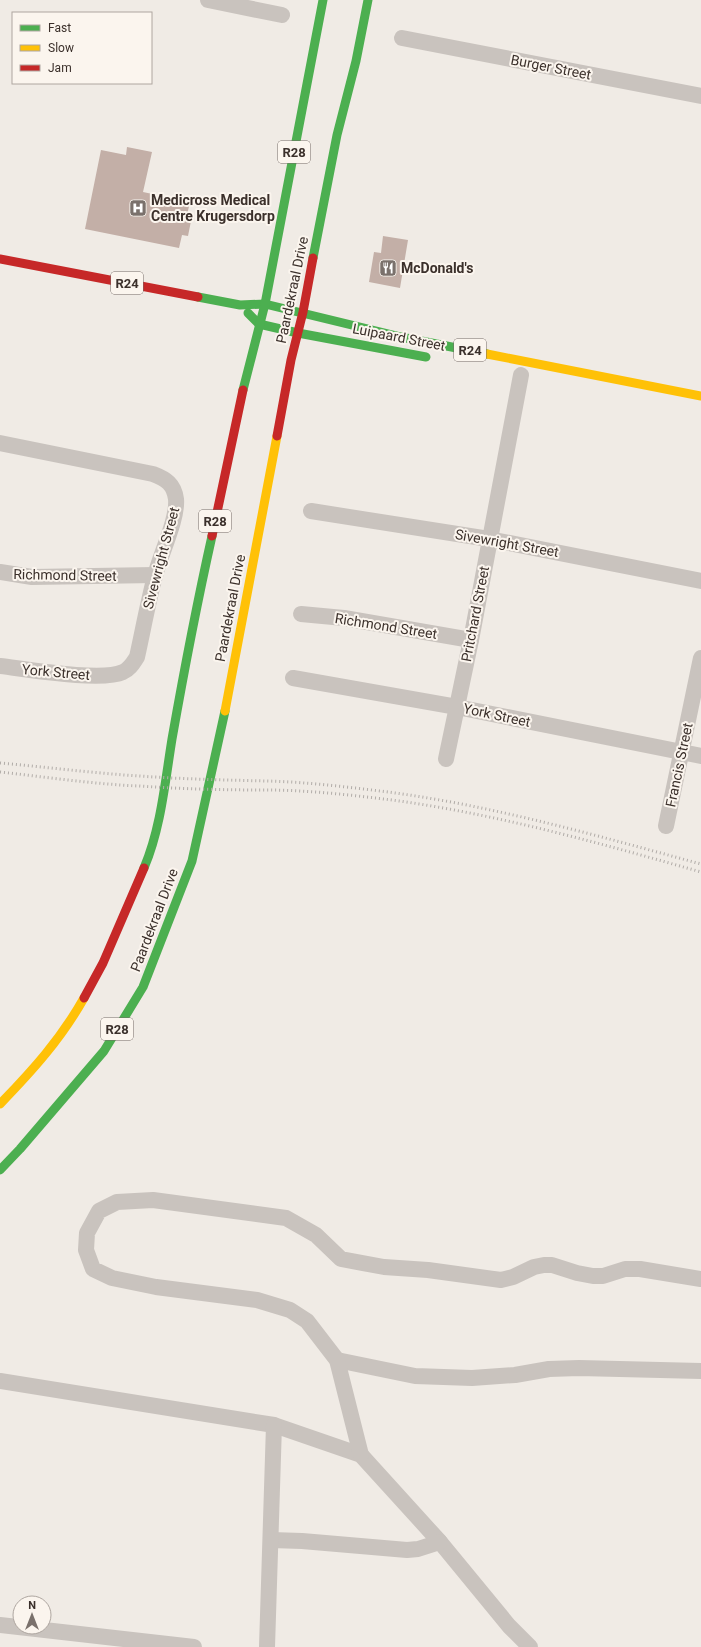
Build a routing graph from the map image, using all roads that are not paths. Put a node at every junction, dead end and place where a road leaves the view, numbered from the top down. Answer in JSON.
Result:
{"nodes":[{"id":1,"x":208,"y":0,"type":"edge"},
{"id":2,"x":323,"y":0,"type":"edge"},
{"id":3,"x":368,"y":0,"type":"edge"},
{"id":4,"x":282,"y":15,"type":"dead end"},
{"id":5,"x":402,"y":38,"type":"dead end"},
{"id":6,"x":701,"y":96,"type":"edge"},
{"id":7,"x":0,"y":259,"type":"edge"},
{"id":8,"x":265,"y":304,"type":"junction"},
{"id":9,"x":240,"y":305,"type":"junction"},
{"id":10,"x":303,"y":312,"type":"junction"},
{"id":11,"x":259,"y":324,"type":"junction"},
{"id":12,"x":298,"y":333,"type":"junction"},
{"id":13,"x":437,"y":359,"type":"dead end"},
{"id":14,"x":521,"y":375,"type":"dead end"},
{"id":15,"x":701,"y":396,"type":"edge"},
{"id":16,"x":0,"y":443,"type":"edge"},
{"id":17,"x":312,"y":511,"type":"dead end"},
{"id":18,"x":489,"y":539,"type":"junction"},
{"id":19,"x":0,"y":572,"type":"edge"},
{"id":20,"x":155,"y":575,"type":"junction"},
{"id":21,"x":701,"y":581,"type":"edge"},
{"id":22,"x":301,"y":614,"type":"dead end"},
{"id":23,"x":471,"y":640,"type":"junction"},
{"id":24,"x":701,"y":658,"type":"edge"},
{"id":25,"x":0,"y":666,"type":"edge"},
{"id":26,"x":112,"y":675,"type":"joint"},
{"id":27,"x":293,"y":678,"type":"dead end"},
{"id":28,"x":457,"y":707,"type":"junction"},
{"id":29,"x":682,"y":753,"type":"junction"},
{"id":30,"x":701,"y":756,"type":"edge"},
{"id":31,"x":446,"y":759,"type":"dead end"},
{"id":32,"x":666,"y":826,"type":"dead end"},
{"id":33,"x":0,"y":1104,"type":"edge"},
{"id":34,"x":0,"y":1170,"type":"edge"},
{"id":35,"x":701,"y":1279,"type":"edge"},
{"id":36,"x":337,"y":1360,"type":"junction"},
{"id":37,"x":701,"y":1371,"type":"edge"},
{"id":38,"x":0,"y":1381,"type":"edge"},
{"id":39,"x":274,"y":1425,"type":"junction"},
{"id":40,"x":361,"y":1455,"type":"junction"},
{"id":41,"x":271,"y":1540,"type":"junction"},
{"id":42,"x":440,"y":1542,"type":"junction"},
{"id":43,"x":0,"y":1625,"type":"edge"},
{"id":44,"x":194,"y":1647,"type":"edge"},
{"id":45,"x":267,"y":1647,"type":"edge"},
{"id":46,"x":530,"y":1647,"type":"edge"}],
"edges":[{"from":1,"to":4,"type":"street"},
{"from":2,"to":8,"type":"main road","name":"Paardekraal Drive","number":"R28"},
{"from":3,"to":10,"type":"main road","name":"Paardekraal Drive","number":"R28"},
{"from":5,"to":6,"type":"street","name":"Burger Street"},
{"from":7,"to":9,"type":"main road","name":"Luipaard Street","number":"R24"},
{"from":8,"to":9,"type":"main road","name":"Luipaard Street","number":"R24"},
{"from":8,"to":10,"type":"main road","name":"Luipaard Street","number":"R24"},
{"from":8,"to":11,"type":"main road","name":"Paardekraal Drive","number":"R28"},
{"from":9,"to":11,"type":"main road"},
{"from":10,"to":12,"type":"main road","name":"Paardekraal Drive","number":"R28"},
{"from":10,"to":15,"type":"main road","name":"Luipaard Street","number":"R24"},
{"from":11,"to":12,"type":"main road","name":"Luipaard Street","number":"R24"},
{"from":11,"to":33,"type":"main road","name":"Paardekraal Drive","number":"R28"},
{"from":12,"to":13,"type":"main road","name":"Luipaard Street","number":"R24"},
{"from":12,"to":34,"type":"main road","name":"Paardekraal Drive","number":"R28"},
{"from":14,"to":18,"type":"street","name":"Pritchard Street"},
{"from":16,"to":20,"type":"street","name":"Sivewright Street"},
{"from":17,"to":18,"type":"street","name":"Sivewright Street"},
{"from":18,"to":21,"type":"street","name":"Sivewright Street"},
{"from":18,"to":23,"type":"street","name":"Pritchard Street"},
{"from":19,"to":20,"type":"street","name":"Richmond Street"},
{"from":20,"to":26,"type":"street","name":"Sivewright Street"},
{"from":22,"to":23,"type":"street","name":"Richmond Street"},
{"from":23,"to":28,"type":"street","name":"Pritchard Street"},
{"from":24,"to":29,"type":"street","name":"Francis Street"},
{"from":25,"to":26,"type":"street","name":"York Street"},
{"from":27,"to":28,"type":"street","name":"York Street"},
{"from":28,"to":29,"type":"street","name":"York Street"},
{"from":28,"to":31,"type":"street","name":"Pritchard Street"},
{"from":29,"to":30,"type":"street","name":"York Street"},
{"from":29,"to":32,"type":"street","name":"Francis Street"},
{"from":35,"to":36,"type":"street"},
{"from":36,"to":37,"type":"street"},
{"from":36,"to":40,"type":"street"},
{"from":38,"to":39,"type":"street"},
{"from":39,"to":40,"type":"street"},
{"from":39,"to":41,"type":"street"},
{"from":40,"to":42,"type":"street"},
{"from":41,"to":42,"type":"street"},
{"from":41,"to":45,"type":"street"},
{"from":42,"to":46,"type":"street"},
{"from":43,"to":44,"type":"street"}]}
